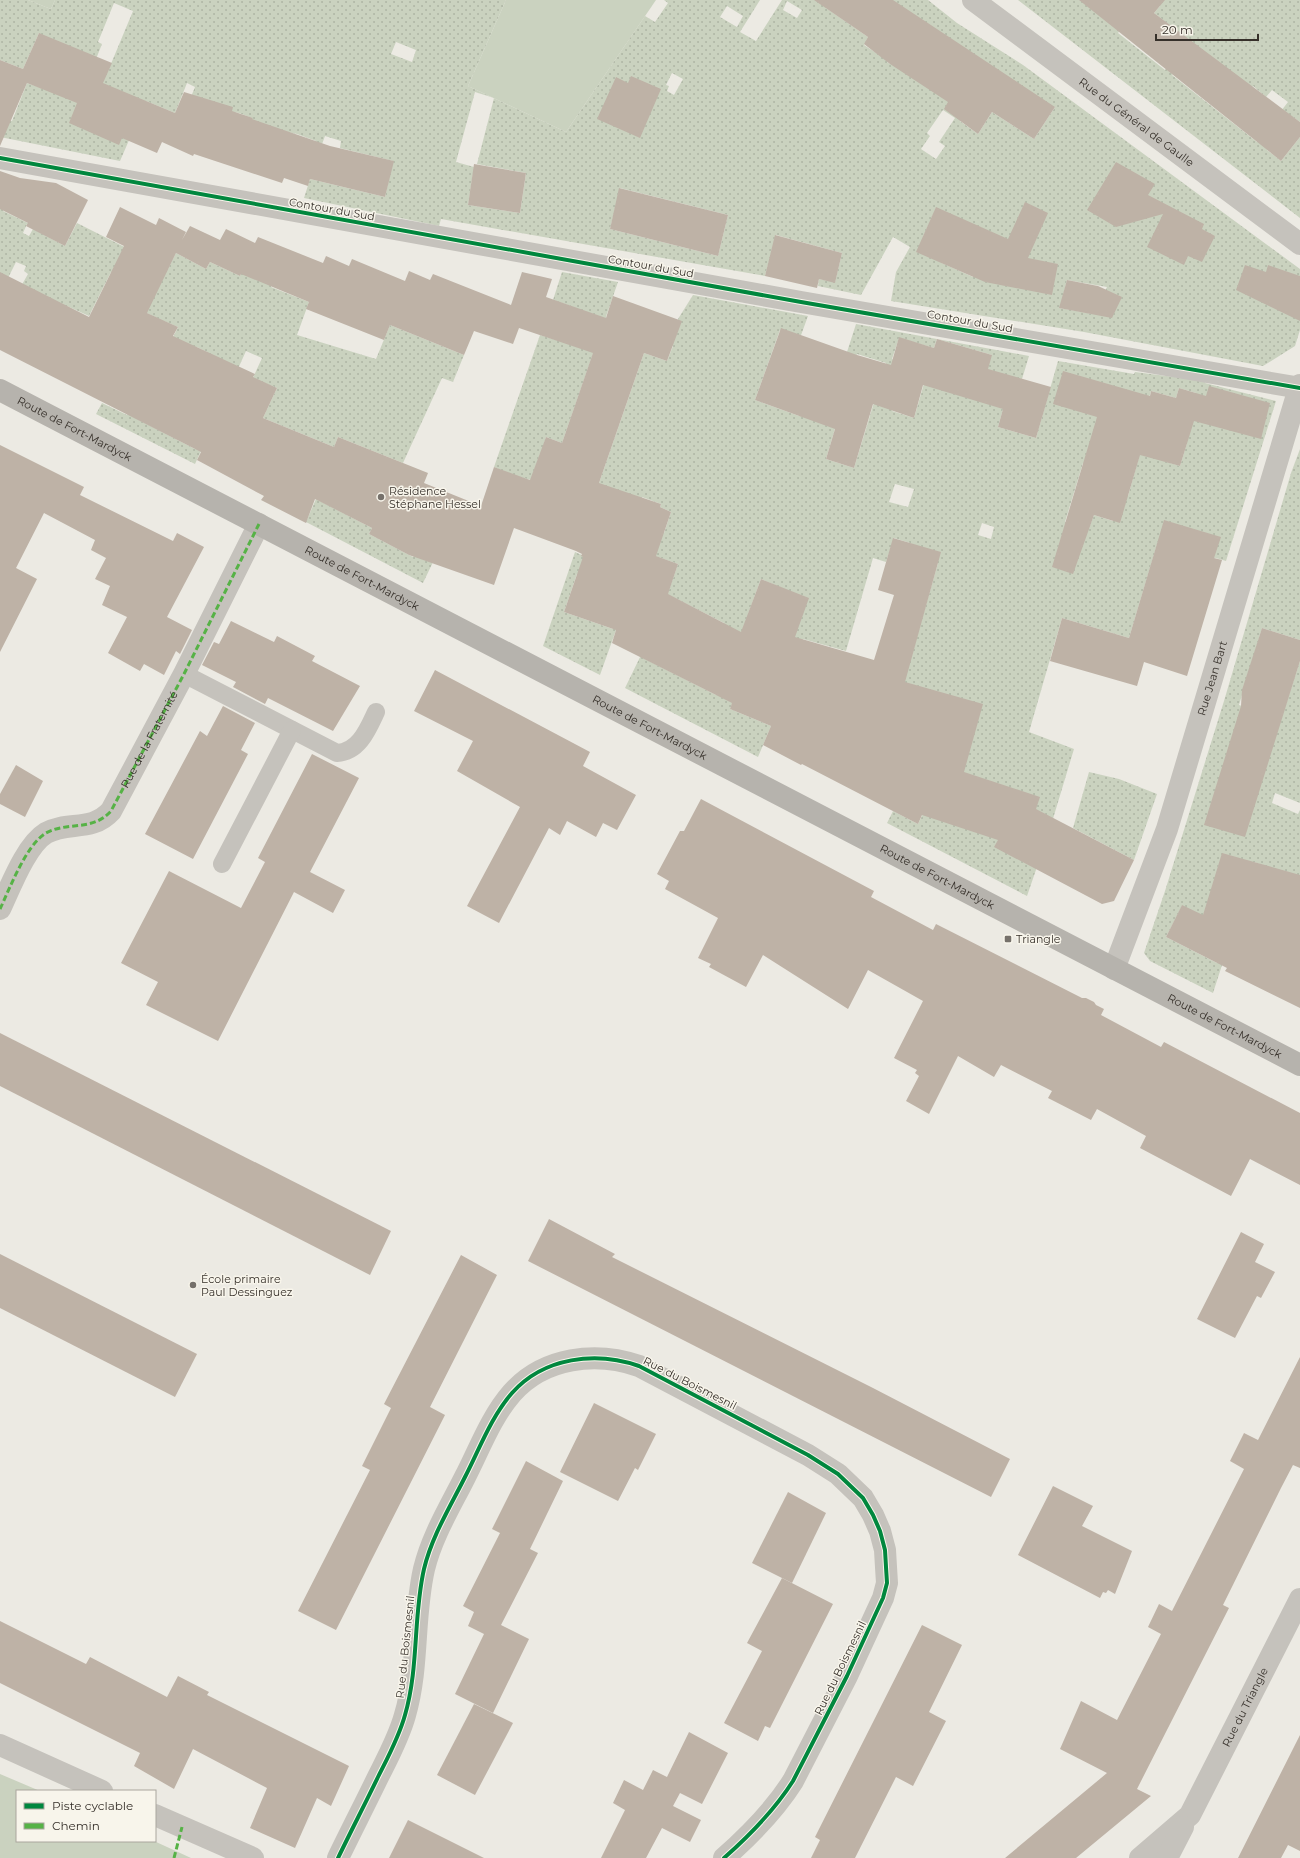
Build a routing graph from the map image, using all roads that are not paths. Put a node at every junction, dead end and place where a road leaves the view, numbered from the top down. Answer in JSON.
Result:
{"nodes":[{"id":1,"x":973,"y":0,"type":"edge"},
{"id":2,"x":0,"y":158,"type":"edge"},
{"id":3,"x":1300,"y":244,"type":"edge"},
{"id":4,"x":1300,"y":387,"type":"edge"},
{"id":5,"x":0,"y":390,"type":"edge"},
{"id":6,"x":259,"y":524,"type":"junction"},
{"id":7,"x":184,"y":674,"type":"junction"},
{"id":8,"x":376,"y":712,"type":"dead end"},
{"id":9,"x":292,"y":730,"type":"junction"},
{"id":10,"x":222,"y":864,"type":"dead end"},
{"id":11,"x":0,"y":909,"type":"edge"},
{"id":12,"x":1114,"y":969,"type":"junction"},
{"id":13,"x":1300,"y":1065,"type":"edge"},
{"id":14,"x":1300,"y":1599,"type":"edge"},
{"id":15,"x":0,"y":1745,"type":"edge"},
{"id":16,"x":100,"y":1790,"type":"edge"},
{"id":17,"x":156,"y":1815,"type":"edge"},
{"id":18,"x":1190,"y":1815,"type":"junction"},
{"id":19,"x":253,"y":1858,"type":"edge"},
{"id":20,"x":338,"y":1858,"type":"edge"},
{"id":21,"x":724,"y":1858,"type":"edge"},
{"id":22,"x":1140,"y":1858,"type":"edge"},
{"id":23,"x":1167,"y":1858,"type":"edge"}],
"edges":[{"from":1,"to":3,"type":"street","name":"Rue du Général de Gaulle"},
{"from":2,"to":4,"type":"street","name":"Contour du Sud"},
{"from":4,"to":12,"type":"street","name":"Rue Jean Bart"},
{"from":5,"to":6,"type":"main road","name":"Route de Fort-Mardyck"},
{"from":6,"to":7,"type":"street","name":"Rue de la Fraternité"},
{"from":6,"to":12,"type":"main road","name":"Route de Fort-Mardyck"},
{"from":7,"to":9,"type":"lane"},
{"from":7,"to":11,"type":"street","name":"Rue de la Fraternité"},
{"from":8,"to":9,"type":"lane"},
{"from":9,"to":10,"type":"lane"},
{"from":12,"to":13,"type":"main road","name":"Route de Fort-Mardyck"},
{"from":14,"to":18,"type":"street","name":"Rue du Triangle"},
{"from":15,"to":16,"type":"street"},
{"from":17,"to":19,"type":"street"},
{"from":18,"to":22,"type":"street","name":"Rue du Triangle"},
{"from":18,"to":23,"type":"street","name":"Rue du Triangle"},
{"from":20,"to":21,"type":"street","name":"Rue du Boismesnil"}]}
